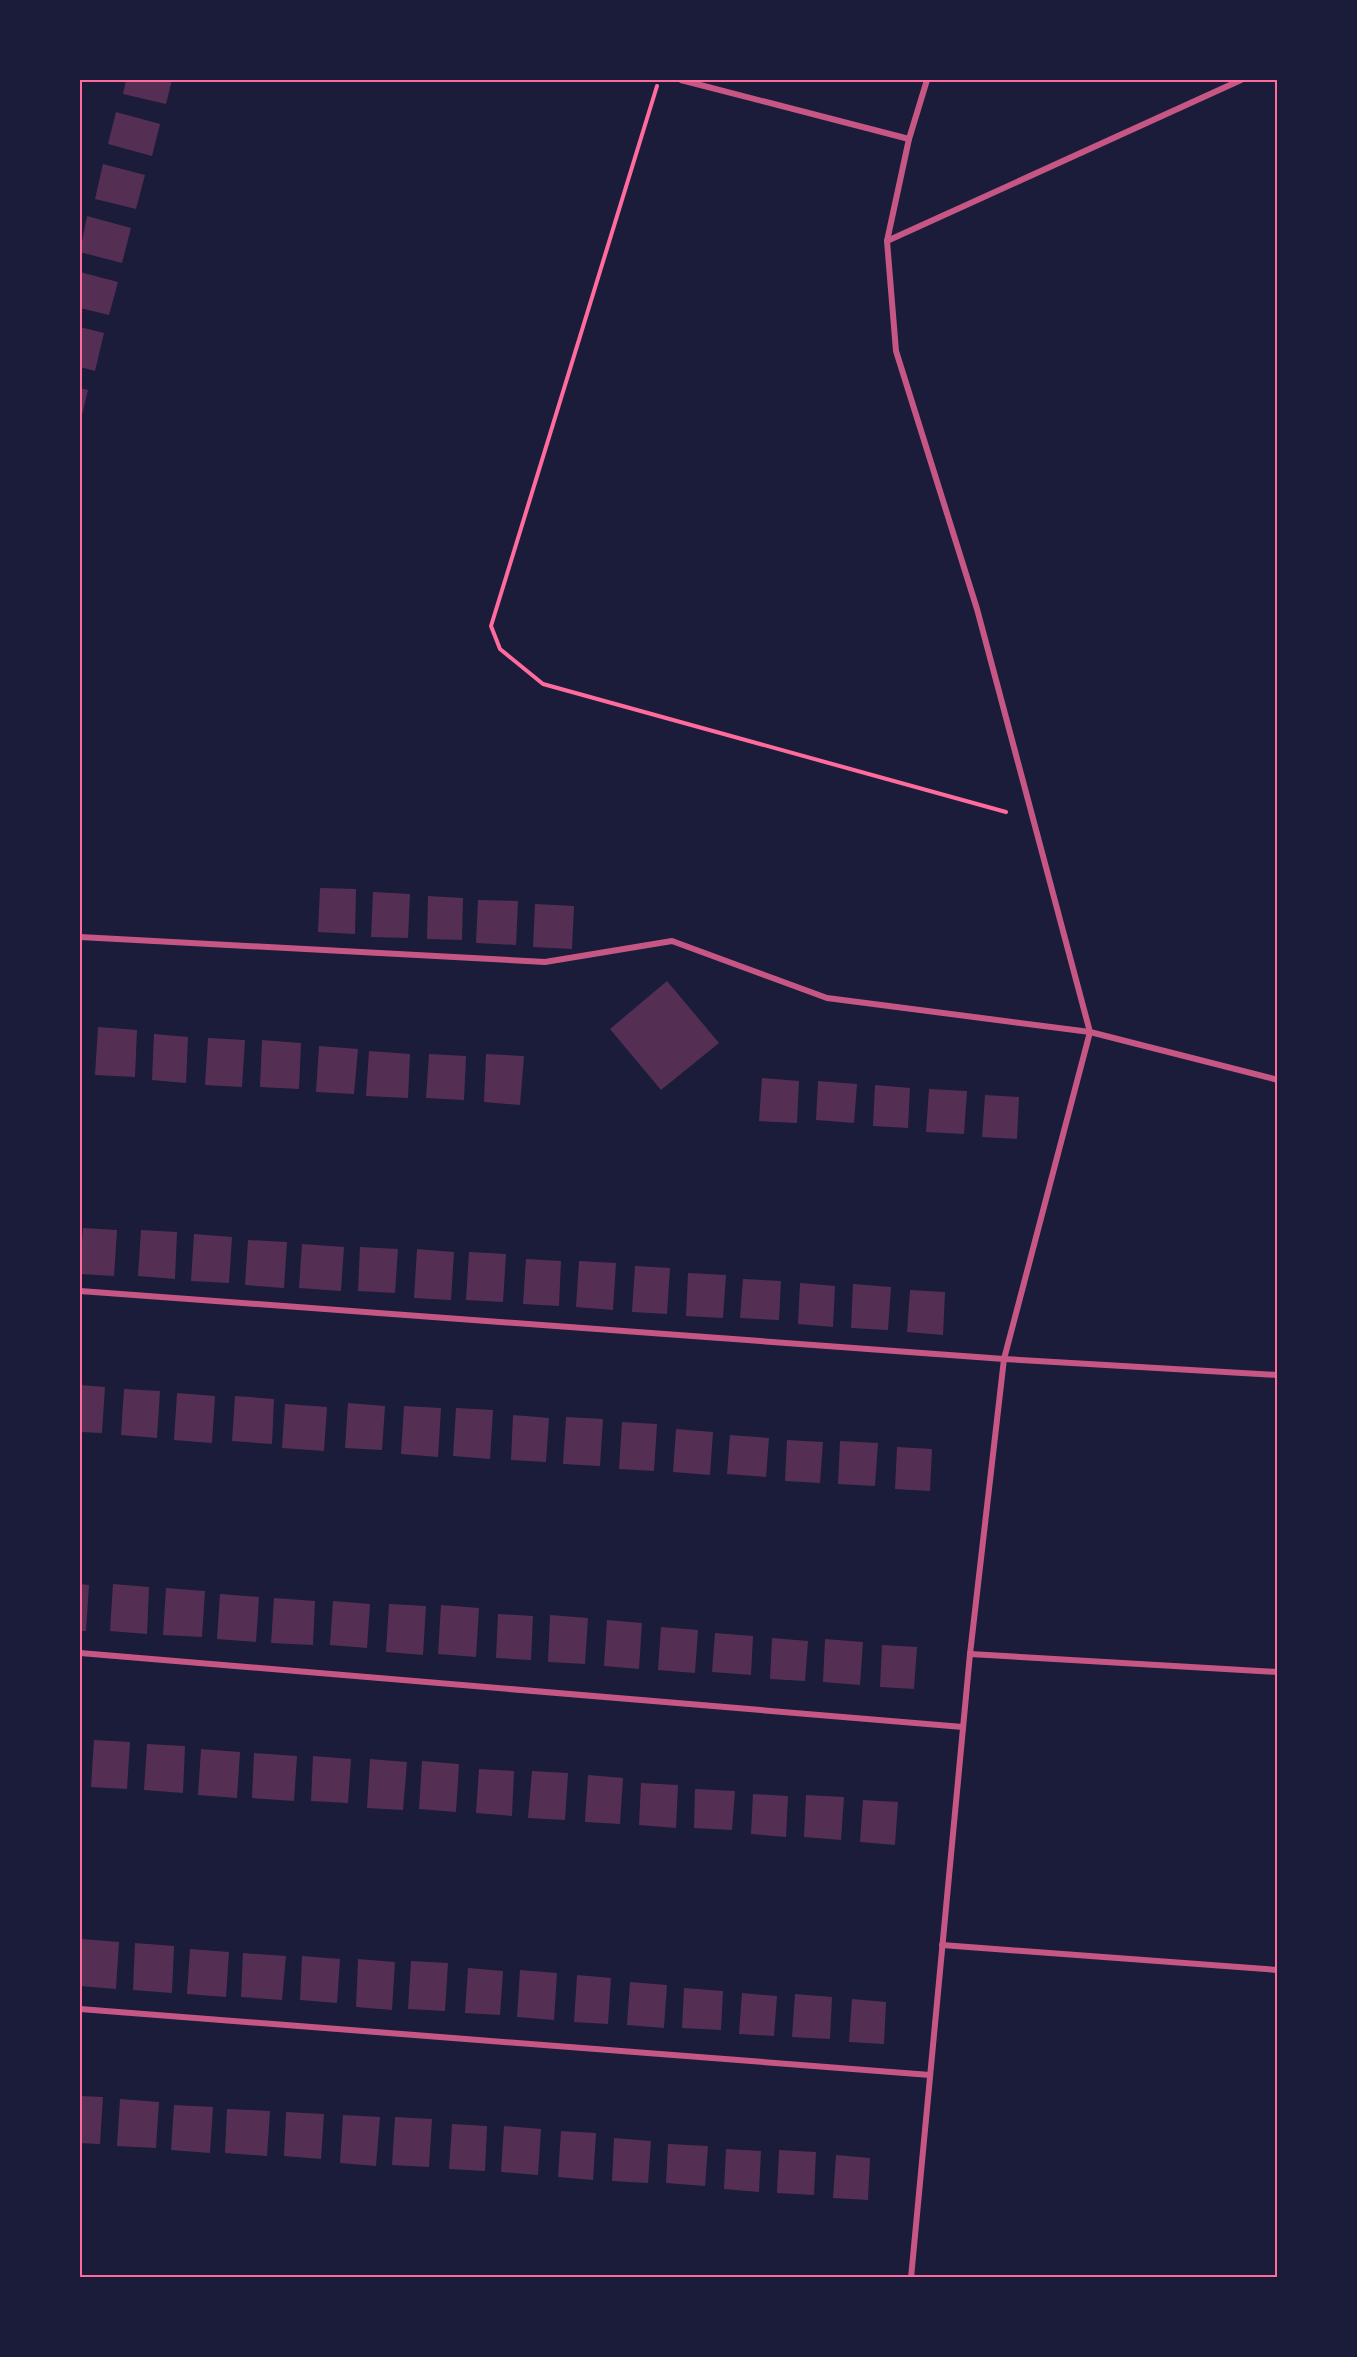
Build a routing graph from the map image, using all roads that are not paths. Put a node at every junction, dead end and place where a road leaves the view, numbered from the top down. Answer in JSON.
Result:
{"nodes":[{"id":1,"x":681,"y":80,"type":"edge"},
{"id":2,"x":927,"y":80,"type":"edge"},
{"id":3,"x":1241,"y":80,"type":"edge"},
{"id":4,"x":909,"y":139,"type":"junction"},
{"id":5,"x":887,"y":241,"type":"junction"},
{"id":6,"x":80,"y":937,"type":"edge"},
{"id":7,"x":1090,"y":1032,"type":"junction"},
{"id":8,"x":1278,"y":1080,"type":"edge"},
{"id":9,"x":80,"y":1291,"type":"edge"},
{"id":10,"x":1004,"y":1359,"type":"junction"},
{"id":11,"x":1278,"y":1375,"type":"edge"},
{"id":12,"x":80,"y":1653,"type":"edge"},
{"id":13,"x":970,"y":1654,"type":"junction"},
{"id":14,"x":1278,"y":1671,"type":"edge"},
{"id":15,"x":963,"y":1727,"type":"junction"},
{"id":16,"x":942,"y":1945,"type":"junction"},
{"id":17,"x":1278,"y":1970,"type":"edge"},
{"id":18,"x":80,"y":2009,"type":"edge"},
{"id":19,"x":930,"y":2075,"type":"junction"},
{"id":20,"x":911,"y":2277,"type":"edge"}],
"edges":[{"from":1,"to":4,"type":"street"},
{"from":2,"to":4,"type":"street"},
{"from":3,"to":5,"type":"street"},
{"from":4,"to":5,"type":"street"},
{"from":5,"to":7,"type":"street"},
{"from":6,"to":7,"type":"street"},
{"from":7,"to":8,"type":"street"},
{"from":7,"to":10,"type":"street"},
{"from":9,"to":10,"type":"street"},
{"from":10,"to":11,"type":"street"},
{"from":10,"to":13,"type":"street"},
{"from":12,"to":15,"type":"street"},
{"from":13,"to":14,"type":"street"},
{"from":13,"to":15,"type":"street"},
{"from":15,"to":16,"type":"street"},
{"from":16,"to":17,"type":"street"},
{"from":16,"to":19,"type":"street"},
{"from":18,"to":19,"type":"street"},
{"from":19,"to":20,"type":"street"}]}
